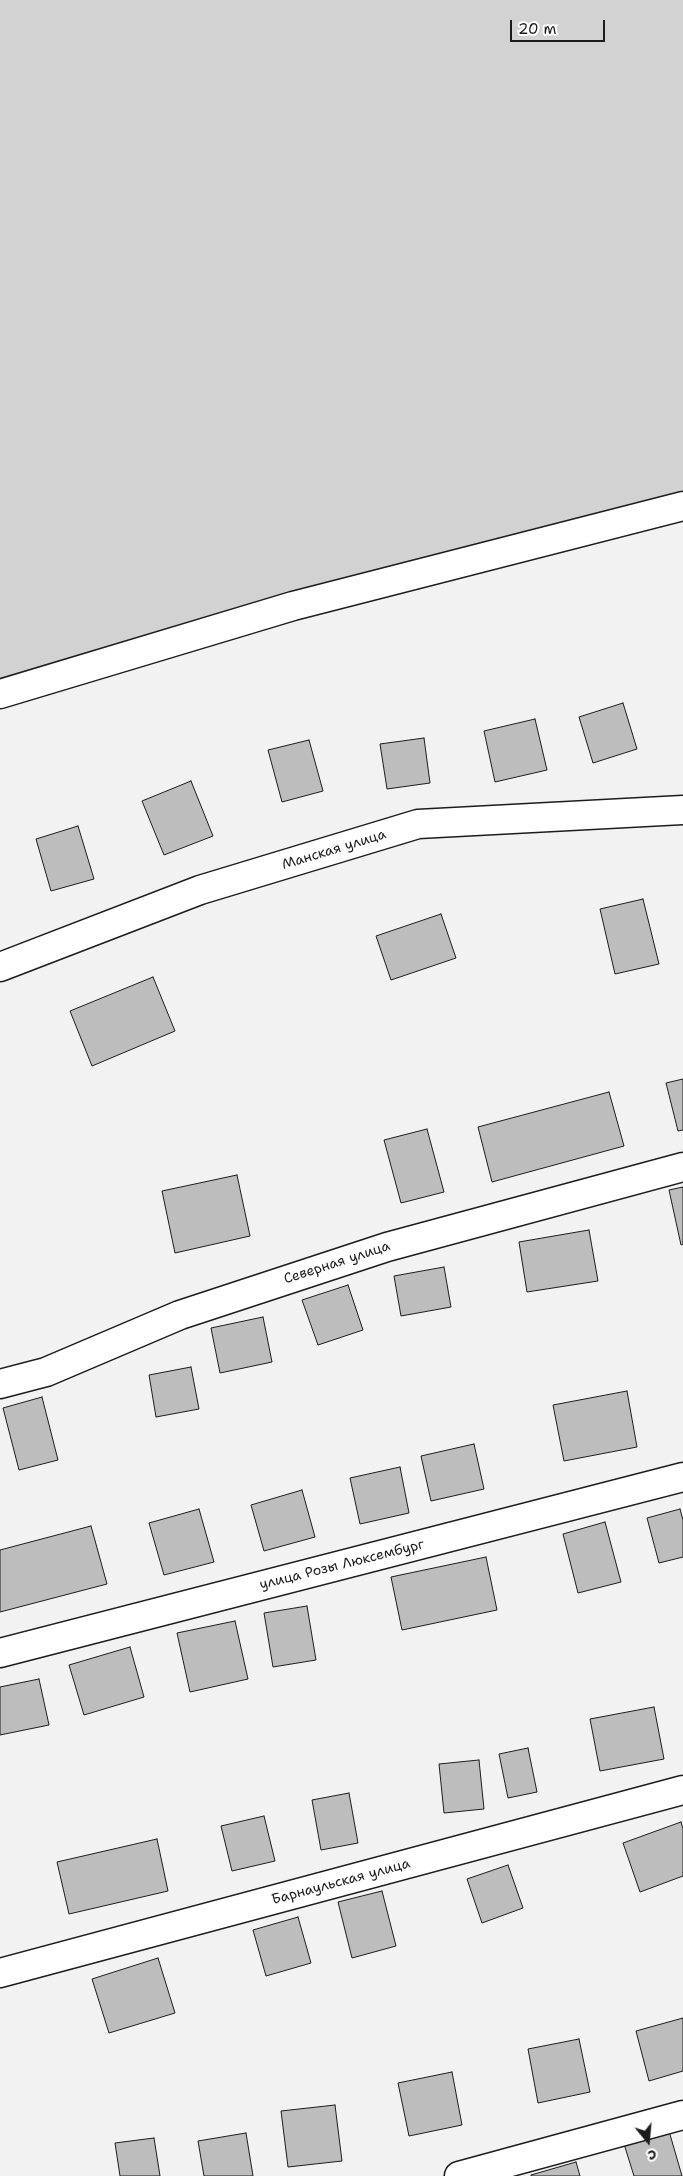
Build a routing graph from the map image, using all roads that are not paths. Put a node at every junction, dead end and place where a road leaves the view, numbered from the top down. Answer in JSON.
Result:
{"nodes":[{"id":1,"x":683,"y":506,"type":"edge"},
{"id":2,"x":0,"y":694,"type":"edge"},
{"id":3,"x":683,"y":810,"type":"edge"},
{"id":4,"x":0,"y":967,"type":"edge"},
{"id":5,"x":683,"y":1167,"type":"edge"},
{"id":6,"x":0,"y":1384,"type":"edge"},
{"id":7,"x":683,"y":1477,"type":"edge"},
{"id":8,"x":0,"y":1653,"type":"edge"},
{"id":9,"x":683,"y":1790,"type":"edge"},
{"id":10,"x":0,"y":1973,"type":"edge"},
{"id":11,"x":683,"y":2115,"type":"edge"},
{"id":12,"x":459,"y":2176,"type":"edge"}],
"edges":[{"from":1,"to":2,"type":"street"},
{"from":3,"to":4,"type":"street","name":"Манская улица"},
{"from":5,"to":6,"type":"street","name":"Северная улица"},
{"from":7,"to":8,"type":"street","name":"улица Розы Люксембург"},
{"from":9,"to":10,"type":"street","name":"Барнаульская улица"},
{"from":11,"to":12,"type":"street"}]}
